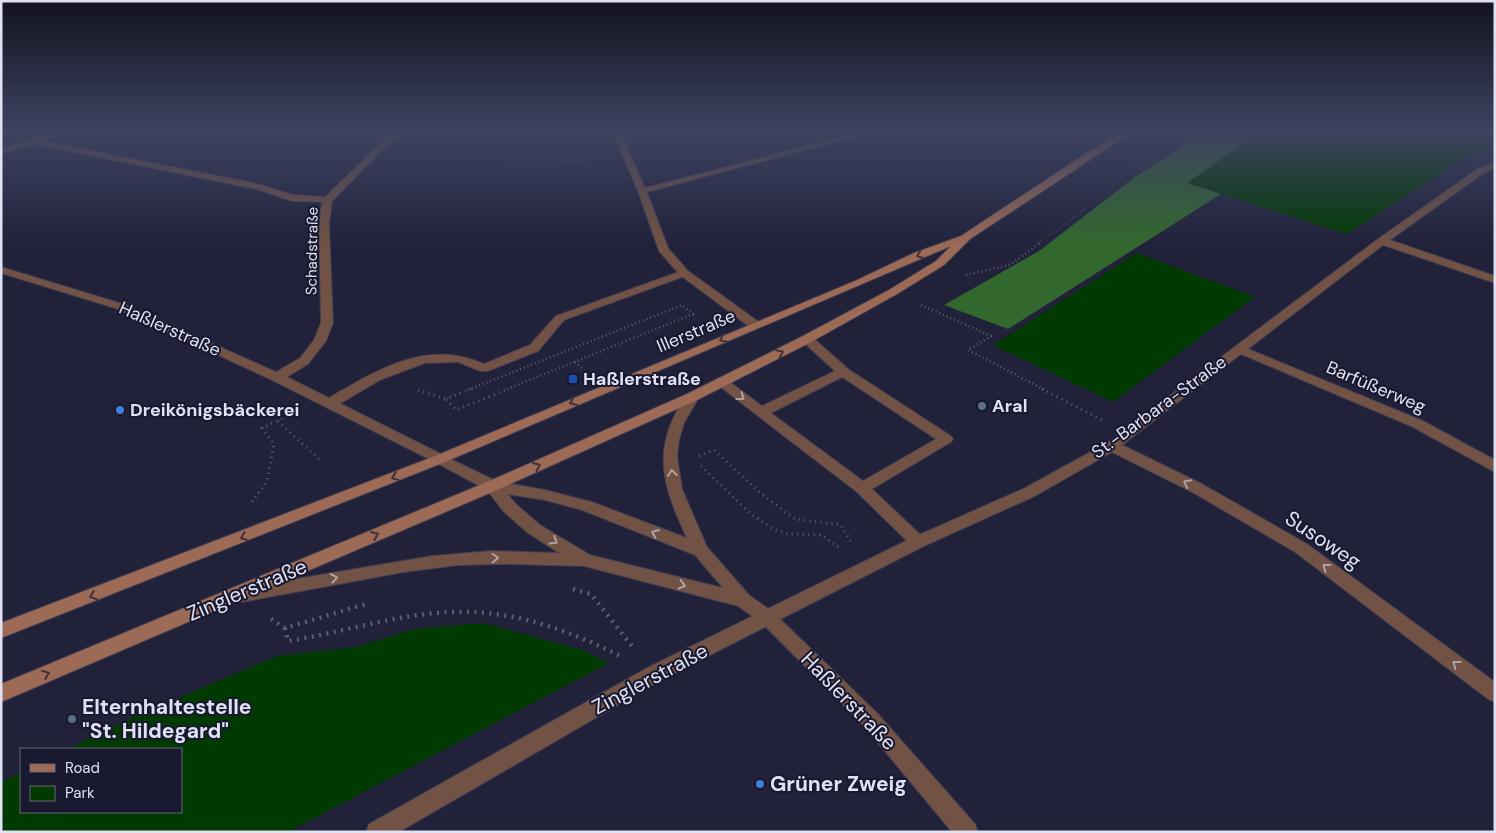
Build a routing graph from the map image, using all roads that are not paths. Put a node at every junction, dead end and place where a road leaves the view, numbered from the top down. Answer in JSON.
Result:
{"nodes":[{"id":1,"x":174,"y":170,"type":"edge"},
{"id":2,"x":358,"y":170,"type":"edge"},
{"id":3,"x":634,"y":170,"type":"edge"},
{"id":4,"x":721,"y":170,"type":"edge"},
{"id":5,"x":1069,"y":170,"type":"edge"},
{"id":6,"x":1482,"y":170,"type":"joint"},
{"id":7,"x":1495,"y":173,"type":"edge"},
{"id":8,"x":642,"y":190,"type":"junction"},
{"id":9,"x":327,"y":200,"type":"junction"},
{"id":10,"x":966,"y":237,"type":"junction"},
{"id":11,"x":1382,"y":240,"type":"junction"},
{"id":12,"x":1,"y":270,"type":"edge"},
{"id":13,"x":684,"y":273,"type":"junction"},
{"id":14,"x":1495,"y":280,"type":"edge"},
{"id":15,"x":755,"y":325,"type":"junction"},
{"id":16,"x":807,"y":339,"type":"junction"},
{"id":17,"x":1238,"y":349,"type":"junction"},
{"id":18,"x":843,"y":372,"type":"junction"},
{"id":19,"x":276,"y":377,"type":"junction"},
{"id":20,"x":722,"y":382,"type":"junction"},
{"id":21,"x":692,"y":397,"type":"junction"},
{"id":22,"x":325,"y":401,"type":"junction"},
{"id":23,"x":761,"y":412,"type":"junction"},
{"id":24,"x":1112,"y":446,"type":"junction"},
{"id":25,"x":440,"y":459,"type":"junction"},
{"id":26,"x":1495,"y":467,"type":"edge"},
{"id":27,"x":492,"y":486,"type":"junction"},
{"id":28,"x":862,"y":488,"type":"junction"},
{"id":29,"x":918,"y":542,"type":"junction"},
{"id":30,"x":700,"y":551,"type":"junction"},
{"id":31,"x":584,"y":560,"type":"junction"},
{"id":32,"x":234,"y":596,"type":"junction"},
{"id":33,"x":743,"y":600,"type":"junction"},
{"id":34,"x":768,"y":618,"type":"junction"},
{"id":35,"x":1,"y":632,"type":"edge"},
{"id":36,"x":1,"y":693,"type":"edge"},
{"id":37,"x":1495,"y":693,"type":"edge"},
{"id":38,"x":377,"y":832,"type":"edge"},
{"id":39,"x":967,"y":832,"type":"edge"}],
"edges":[{"from":1,"to":9,"type":"street"},
{"from":2,"to":9,"type":"street","name":"Schadstraße"},
{"from":3,"to":8,"type":"street"},
{"from":4,"to":8,"type":"street"},
{"from":5,"to":10,"type":"main road","name":"Illerstraße"},
{"from":6,"to":7,"type":"street"},
{"from":6,"to":11,"type":"street","name":"St.-Barbara-Straße"},
{"from":8,"to":13,"type":"street"},
{"from":9,"to":19,"type":"street","name":"Schadstraße"},
{"from":10,"to":15,"type":"main road","name":"Illerstraße","one_way":true},
{"from":10,"to":16,"type":"main road","name":"Illerstraße"},
{"from":11,"to":14,"type":"street"},
{"from":11,"to":17,"type":"street","name":"St.-Barbara-Straße"},
{"from":12,"to":19,"type":"street","name":"Haßlerstraße"},
{"from":13,"to":15,"type":"street"},
{"from":13,"to":22,"type":"street"},
{"from":15,"to":25,"type":"main road","name":"Illerstraße","one_way":true},
{"from":16,"to":18,"type":"street"},
{"from":20,"to":16,"type":"main road","name":"Illerstraße","one_way":true},
{"from":17,"to":24,"type":"street","name":"St.-Barbara-Straße"},
{"from":17,"to":26,"type":"street","name":"Barfüßerweg"},
{"from":18,"to":23,"type":"street"},
{"from":18,"to":28,"type":"street"},
{"from":19,"to":22,"type":"street","name":"Haßlerstraße"},
{"from":20,"to":21,"type":"main road","name":"Illerstraße"},
{"from":20,"to":23,"type":"street","one_way":true},
{"from":27,"to":21,"type":"main road","name":"Illerstraße","one_way":true},
{"from":21,"to":30,"type":"street"},
{"from":22,"to":25,"type":"street","name":"Haßlerstraße"},
{"from":23,"to":28,"type":"street"},
{"from":24,"to":29,"type":"street","name":"St.-Barbara-Straße"},
{"from":37,"to":24,"type":"street","name":"Susoweg","one_way":true},
{"from":25,"to":27,"type":"street","name":"Haßlerstraße"},
{"from":25,"to":35,"type":"main road","one_way":true},
{"from":30,"to":27,"type":"street","name":"Haßlerstraße","one_way":true},
{"from":27,"to":31,"type":"street","name":"Haßlerstraße","one_way":true},
{"from":32,"to":27,"type":"main road","name":"Zinglerstraße","one_way":true},
{"from":28,"to":29,"type":"street"},
{"from":29,"to":34,"type":"street","name":"St.-Barbara-Straße"},
{"from":30,"to":33,"type":"street","name":"Haßlerstraße"},
{"from":32,"to":31,"type":"street","one_way":true},
{"from":31,"to":33,"type":"street","name":"Haßlerstraße","one_way":true},
{"from":36,"to":32,"type":"main road","name":"Zinglerstraße","one_way":true},
{"from":33,"to":34,"type":"street","name":"Haßlerstraße"},
{"from":34,"to":38,"type":"street","name":"Zinglerstraße"},
{"from":34,"to":39,"type":"street","name":"Haßlerstraße"}]}
